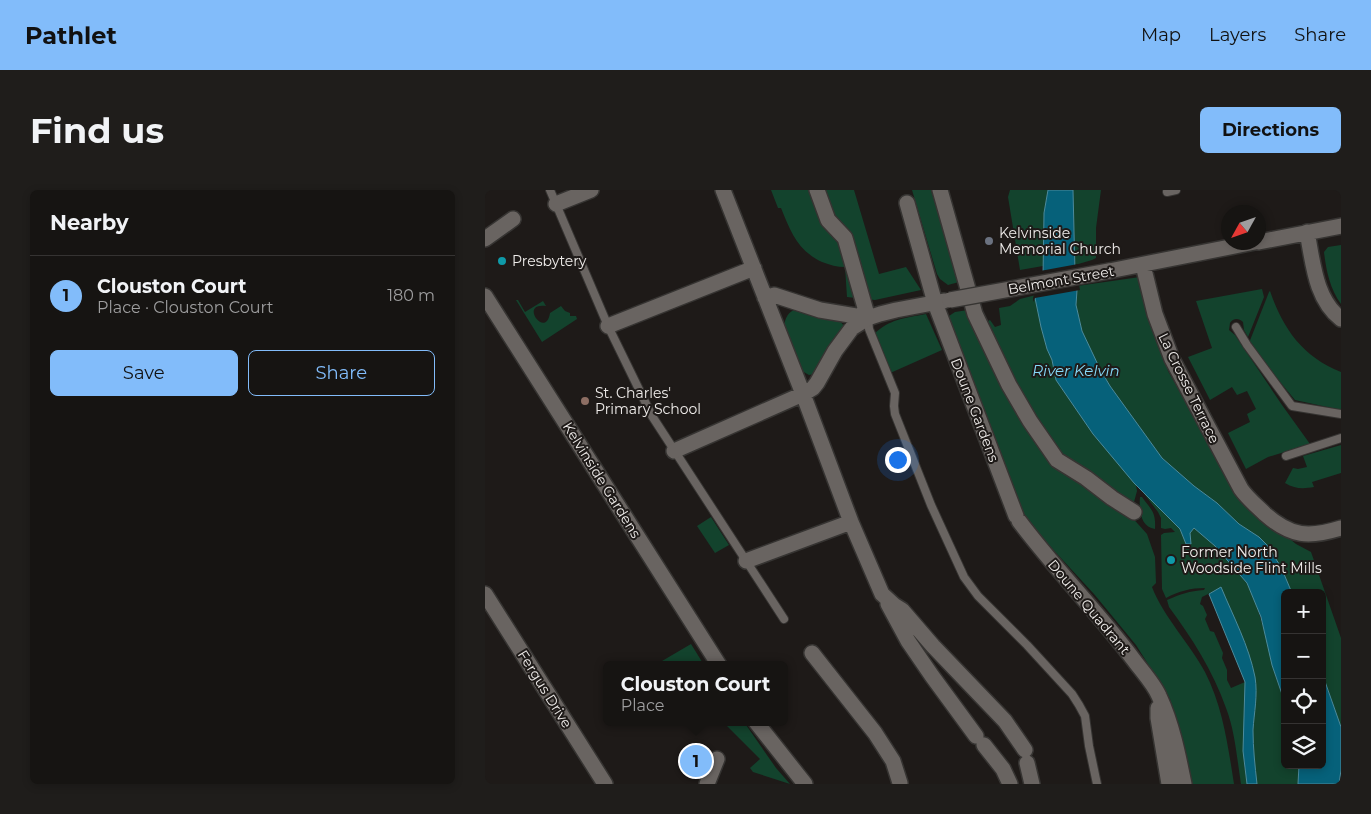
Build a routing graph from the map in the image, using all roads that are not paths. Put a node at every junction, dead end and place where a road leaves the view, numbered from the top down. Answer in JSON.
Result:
{"nodes":[{"id":1,"x":591,"y":190,"type":"edge"},
{"id":2,"x":723,"y":190,"type":"edge"},
{"id":3,"x":817,"y":190,"type":"edge"},
{"id":4,"x":940,"y":190,"type":"edge"},
{"id":5,"x":1176,"y":190,"type":"edge"},
{"id":6,"x":1167,"y":192,"type":"dead end"},
{"id":7,"x":553,"y":197,"type":"edge"},
{"id":8,"x":907,"y":203,"type":"dead end"},
{"id":9,"x":513,"y":219,"type":"dead end"},
{"id":10,"x":1341,"y":226,"type":"edge"},
{"id":11,"x":1307,"y":232,"type":"junction"},
{"id":12,"x":485,"y":239,"type":"edge"},
{"id":13,"x":1266,"y":240,"type":"edge"},
{"id":14,"x":1221,"y":249,"type":"edge"},
{"id":15,"x":1143,"y":265,"type":"junction"},
{"id":16,"x":753,"y":268,"type":"junction"},
{"id":17,"x":485,"y":296,"type":"edge"},
{"id":18,"x":765,"y":298,"type":"junction"},
{"id":19,"x":942,"y":302,"type":"junction"},
{"id":20,"x":867,"y":318,"type":"junction"},
{"id":21,"x":1341,"y":319,"type":"edge"},
{"id":22,"x":608,"y":326,"type":"junction"},
{"id":23,"x":1236,"y":327,"type":"dead end"},
{"id":24,"x":803,"y":394,"type":"junction"},
{"id":25,"x":1341,"y":414,"type":"edge"},
{"id":26,"x":1341,"y":438,"type":"edge"},
{"id":27,"x":674,"y":451,"type":"junction"},
{"id":28,"x":1287,"y":456,"type":"dead end"},
{"id":29,"x":1134,"y":512,"type":"dead end"},
{"id":30,"x":1017,"y":519,"type":"joint"},
{"id":31,"x":851,"y":522,"type":"junction"},
{"id":32,"x":1341,"y":528,"type":"edge"},
{"id":33,"x":746,"y":561,"type":"junction"},
{"id":34,"x":485,"y":594,"type":"edge"},
{"id":35,"x":882,"y":594,"type":"junction"},
{"id":36,"x":784,"y":619,"type":"dead end"},
{"id":37,"x":812,"y":653,"type":"dead end"},
{"id":38,"x":716,"y":661,"type":"edge"},
{"id":39,"x":1159,"y":694,"type":"junction"},
{"id":40,"x":759,"y":726,"type":"edge"},
{"id":41,"x":717,"y":759,"type":"dead end"},
{"id":42,"x":605,"y":784,"type":"edge"},
{"id":43,"x":707,"y":784,"type":"edge"},
{"id":44,"x":805,"y":784,"type":"edge"},
{"id":45,"x":904,"y":784,"type":"edge"},
{"id":46,"x":1011,"y":784,"type":"edge"},
{"id":47,"x":1032,"y":784,"type":"edge"},
{"id":48,"x":1097,"y":784,"type":"edge"},
{"id":49,"x":1169,"y":784,"type":"edge"},
{"id":50,"x":1184,"y":784,"type":"edge"}],
"edges":[{"from":1,"to":7,"type":"street"},
{"from":2,"to":16,"type":"street"},
{"from":3,"to":20,"type":"street"},
{"from":4,"to":29,"type":"street"},
{"from":5,"to":6,"type":"lane"},
{"from":7,"to":22,"type":"lane"},
{"from":8,"to":19,"type":"street","name":"Doune Gardens"},
{"from":9,"to":12,"type":"street"},
{"from":10,"to":11,"type":"street","name":"Belmont Street"},
{"from":11,"to":13,"type":"street","name":"Belmont Street"},
{"from":11,"to":21,"type":"street"},
{"from":14,"to":15,"type":"street","name":"Belmont Street"},
{"from":15,"to":19,"type":"street","name":"Belmont Street","bridge":true},
{"from":15,"to":32,"type":"street","name":"La Crosse Terrace"},
{"from":16,"to":18,"type":"street"},
{"from":16,"to":22,"type":"street"},
{"from":17,"to":38,"type":"street","name":"Kelvinside Gardens"},
{"from":18,"to":20,"type":"street"},
{"from":18,"to":24,"type":"street"},
{"from":19,"to":20,"type":"street","name":"Belmont Street"},
{"from":19,"to":30,"type":"street","name":"Doune Gardens"},
{"from":20,"to":24,"type":"street"},
{"from":20,"to":48,"type":"lane"},
{"from":22,"to":27,"type":"lane"},
{"from":23,"to":25,"type":"lane"},
{"from":24,"to":27,"type":"street"},
{"from":24,"to":31,"type":"street"},
{"from":26,"to":28,"type":"lane"},
{"from":27,"to":33,"type":"lane"},
{"from":30,"to":39,"type":"street","name":"Doune Quadrant"},
{"from":31,"to":33,"type":"street"},
{"from":31,"to":35,"type":"street"},
{"from":33,"to":36,"type":"lane"},
{"from":34,"to":42,"type":"street","name":"Fergus Drive"},
{"from":35,"to":46,"type":"street"},
{"from":35,"to":47,"type":"street"},
{"from":37,"to":45,"type":"street"},
{"from":39,"to":49,"type":"street"},
{"from":39,"to":50,"type":"street"},
{"from":40,"to":44,"type":"street"},
{"from":41,"to":43,"type":"street"}]}
